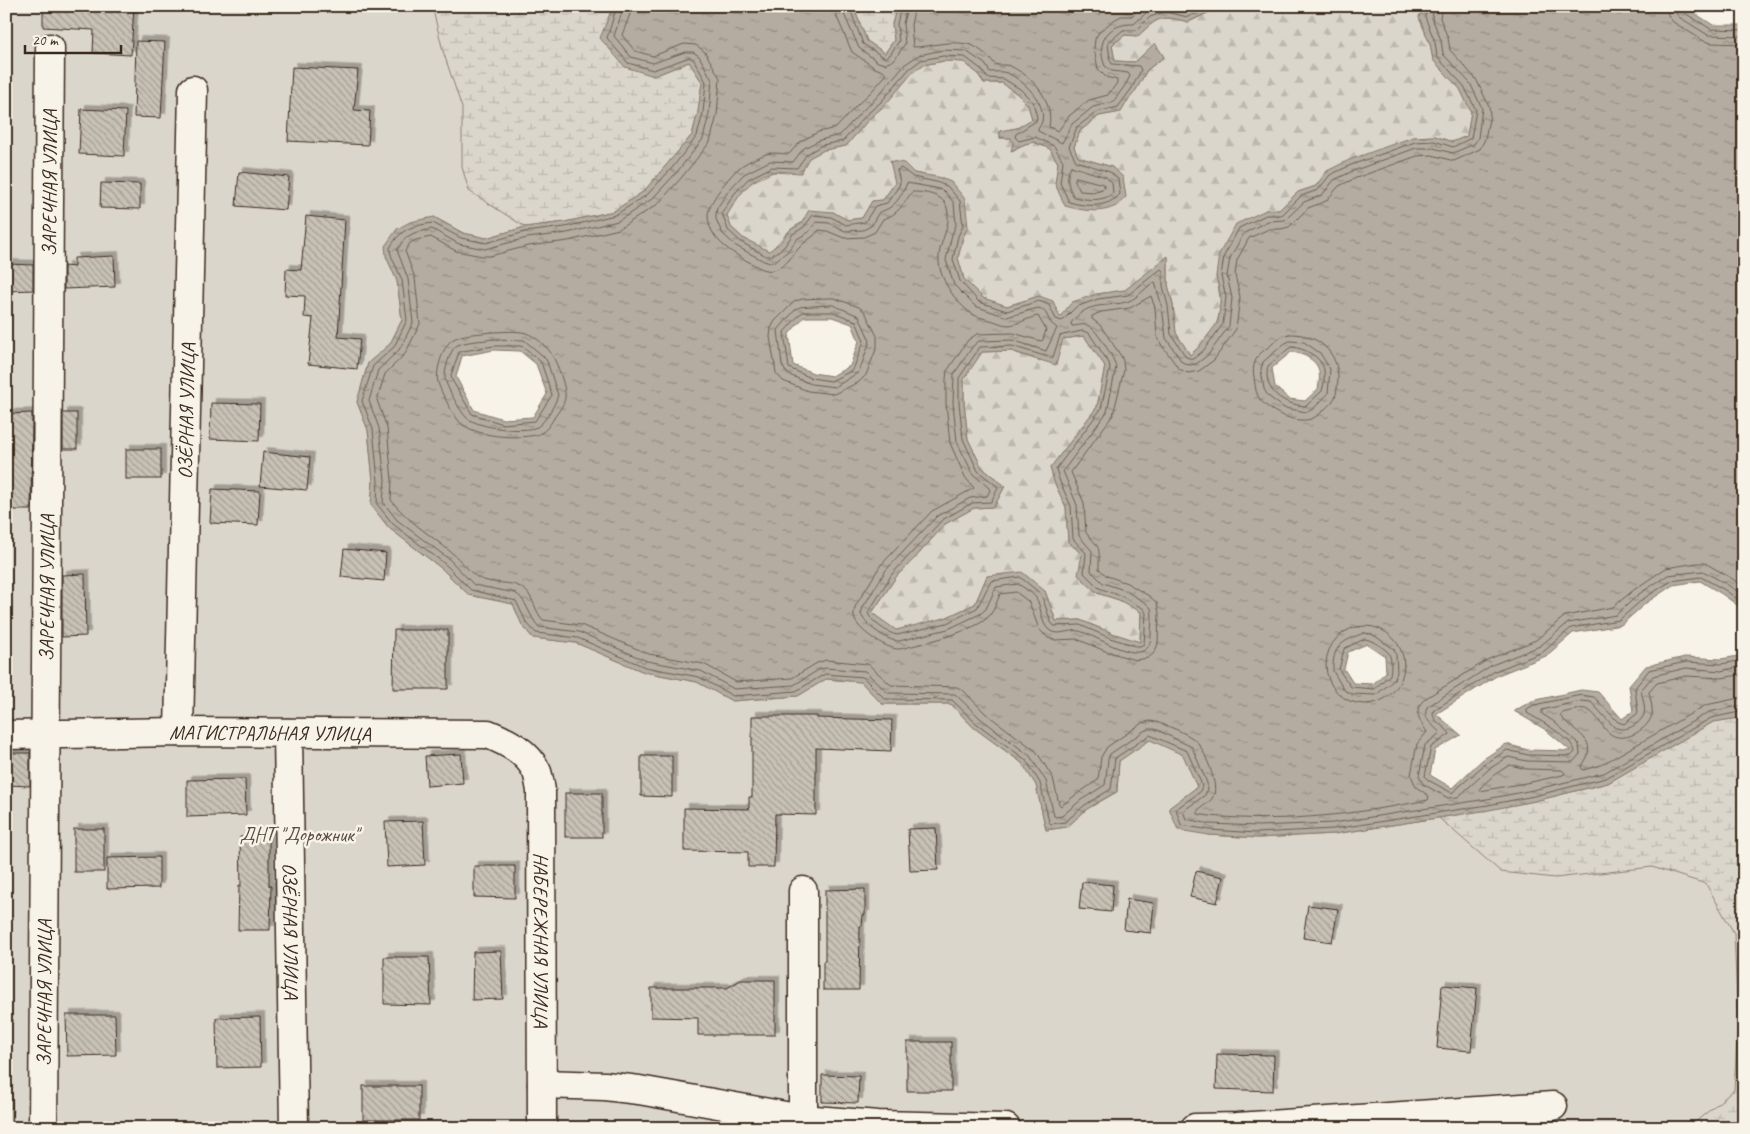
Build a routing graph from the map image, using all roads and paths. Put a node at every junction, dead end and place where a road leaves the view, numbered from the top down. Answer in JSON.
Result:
{"nodes":[{"id":1,"x":50,"y":48,"type":"dead end"},
{"id":2,"x":193,"y":90,"type":"dead end"},
{"id":3,"x":179,"y":732,"type":"junction"},
{"id":4,"x":288,"y":733,"type":"junction"},
{"id":5,"x":45,"y":734,"type":"junction"},
{"id":6,"x":6,"y":735,"type":"edge"},
{"id":7,"x":526,"y":756,"type":"joint"},
{"id":8,"x":803,"y":891,"type":"dead end"},
{"id":9,"x":542,"y":1084,"type":"junction"},
{"id":10,"x":1553,"y":1106,"type":"dead end"},
{"id":11,"x":803,"y":1123,"type":"edge"},
{"id":12,"x":43,"y":1128,"type":"edge"},
{"id":13,"x":294,"y":1128,"type":"edge"},
{"id":14,"x":542,"y":1128,"type":"edge"},
{"id":15,"x":1006,"y":1128,"type":"edge"},
{"id":16,"x":1196,"y":1128,"type":"edge"}],
"edges":[{"from":1,"to":5,"type":"street","name":"ЗАРЕЧНАЯ УЛИЦА"},
{"from":2,"to":3,"type":"street","name":"ОЗЁРНАЯ УЛИЦА"},
{"from":3,"to":4,"type":"street","name":"МАГИСТРАЛЬНАЯ УЛИЦА"},
{"from":3,"to":5,"type":"street","name":"МАГИСТРАЛЬНАЯ УЛИЦА"},
{"from":4,"to":7,"type":"street","name":"МАГИСТРАЛЬНАЯ УЛИЦА"},
{"from":4,"to":13,"type":"street","name":"ОЗЁРНАЯ УЛИЦА"},
{"from":5,"to":6,"type":"street","name":"МАГИСТРАЛЬНАЯ УЛИЦА"},
{"from":5,"to":12,"type":"street","name":"ЗАРЕЧНАЯ УЛИЦА"},
{"from":7,"to":9,"type":"street","name":"НАБЕРЕЖНАЯ УЛИЦА"},
{"from":8,"to":11,"type":"street"},
{"from":9,"to":11,"type":"street"},
{"from":9,"to":14,"type":"street","name":"НАБЕРЕЖНАЯ УЛИЦА"},
{"from":10,"to":16,"type":"street"},
{"from":11,"to":15,"type":"street"}]}
